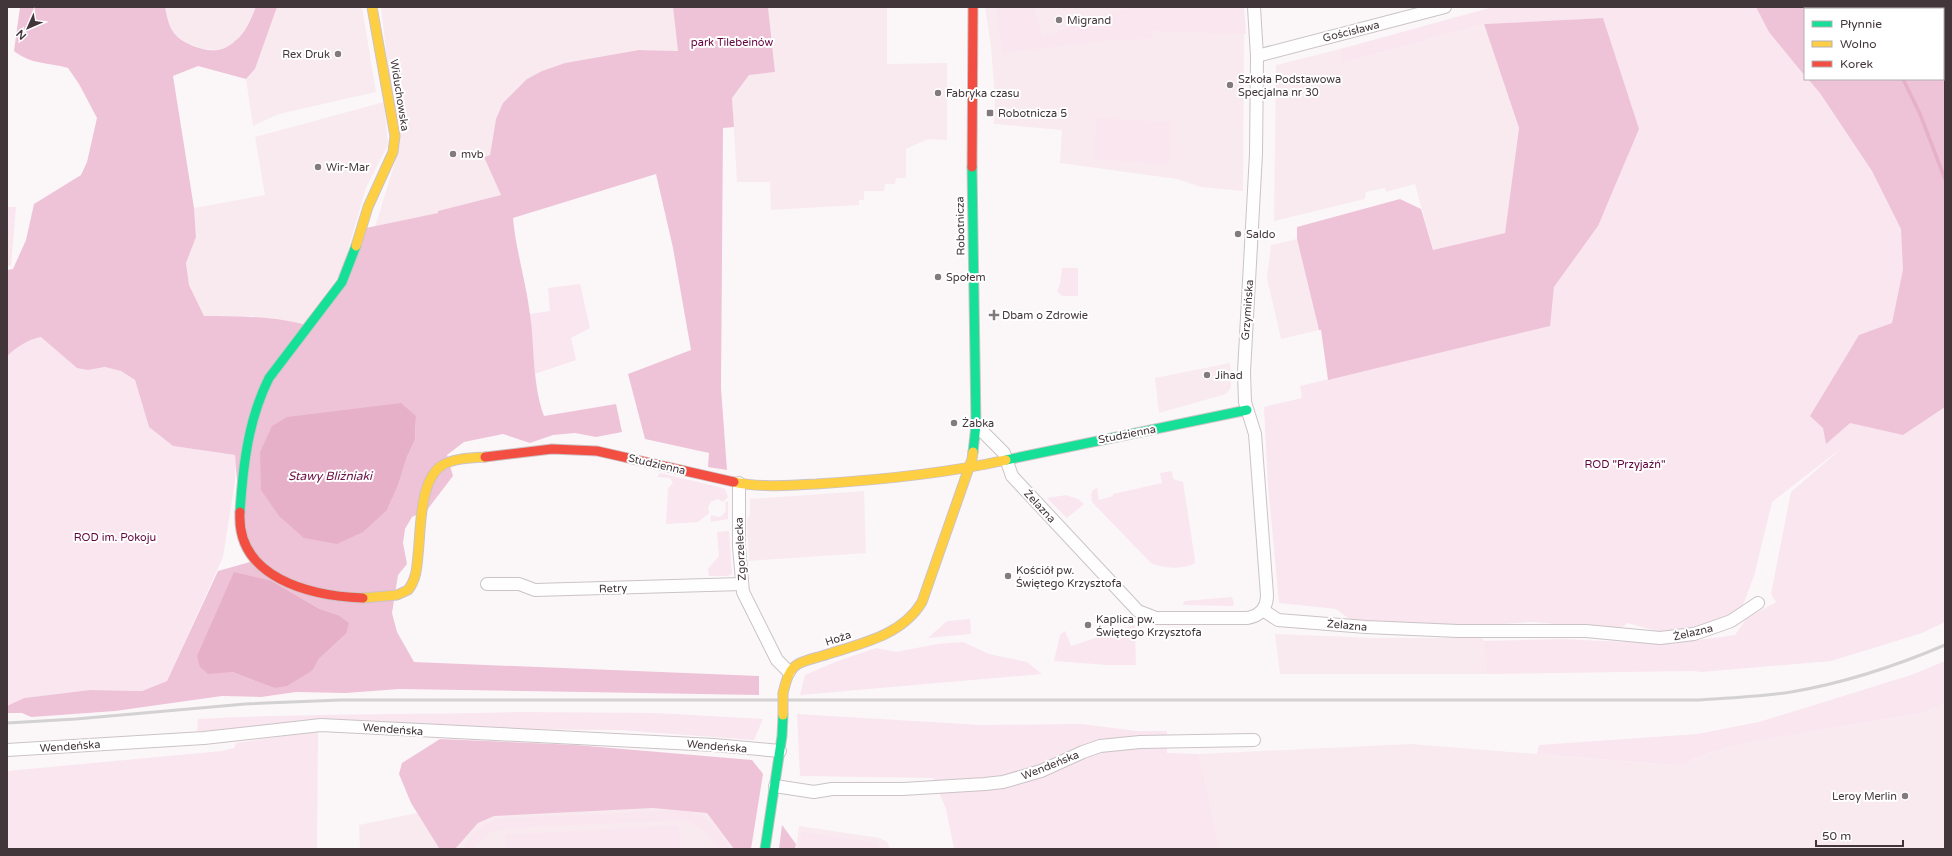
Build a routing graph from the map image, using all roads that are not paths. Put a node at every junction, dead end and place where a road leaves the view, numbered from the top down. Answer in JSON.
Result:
{"nodes":[{"id":1,"x":372,"y":7,"type":"edge"},
{"id":2,"x":973,"y":7,"type":"edge"},
{"id":3,"x":1254,"y":7,"type":"edge"},
{"id":4,"x":1445,"y":7,"type":"edge"},
{"id":5,"x":1257,"y":56,"type":"junction"},
{"id":6,"x":1247,"y":410,"type":"junction"},
{"id":7,"x":976,"y":425,"type":"junction"},
{"id":8,"x":1007,"y":458,"type":"junction"},
{"id":9,"x":969,"y":468,"type":"junction"},
{"id":10,"x":739,"y":483,"type":"junction"},
{"id":11,"x":486,"y":584,"type":"dead end"},
{"id":12,"x":742,"y":584,"type":"junction"},
{"id":13,"x":406,"y":592,"type":"joint"},
{"id":14,"x":1758,"y":604,"type":"dead end"},
{"id":15,"x":1263,"y":610,"type":"junction"},
{"id":16,"x":789,"y":672,"type":"junction"},
{"id":17,"x":1254,"y":740,"type":"dead end"},
{"id":18,"x":7,"y":750,"type":"edge"},
{"id":19,"x":780,"y":751,"type":"junction"},
{"id":20,"x":775,"y":786,"type":"junction"},
{"id":21,"x":765,"y":849,"type":"edge"}],
"edges":[{"from":1,"to":13,"type":"street","name":"Widuchowska"},
{"from":2,"to":7,"type":"street","name":"Robotnicza"},
{"from":3,"to":5,"type":"street","name":"Grzymińska"},
{"from":4,"to":5,"type":"street","name":"Gościsława"},
{"from":5,"to":6,"type":"street","name":"Grzymińska"},
{"from":6,"to":8,"type":"street","name":"Studzienna"},
{"from":6,"to":15,"type":"street","name":"Grzymińska"},
{"from":7,"to":8,"type":"street"},
{"from":7,"to":9,"type":"street","name":"Robotnicza"},
{"from":8,"to":9,"type":"street","name":"Studzienna"},
{"from":8,"to":15,"type":"street","name":"Żelazna"},
{"from":9,"to":10,"type":"street","name":"Studzienna"},
{"from":9,"to":16,"type":"street","name":"Hoża"},
{"from":10,"to":12,"type":"street","name":"Zgorzelecka"},
{"from":10,"to":13,"type":"street","name":"Studzienna"},
{"from":11,"to":12,"type":"street","name":"Retry"},
{"from":12,"to":16,"type":"street","name":"Zgorzelecka"},
{"from":14,"to":15,"type":"street","name":"Żelazna"},
{"from":16,"to":19,"type":"street","bridge":true},
{"from":17,"to":20,"type":"street","name":"Wendeńska"},
{"from":18,"to":19,"type":"street","name":"Wendeńska"},
{"from":19,"to":20,"type":"street"},
{"from":20,"to":21,"type":"street"}]}
